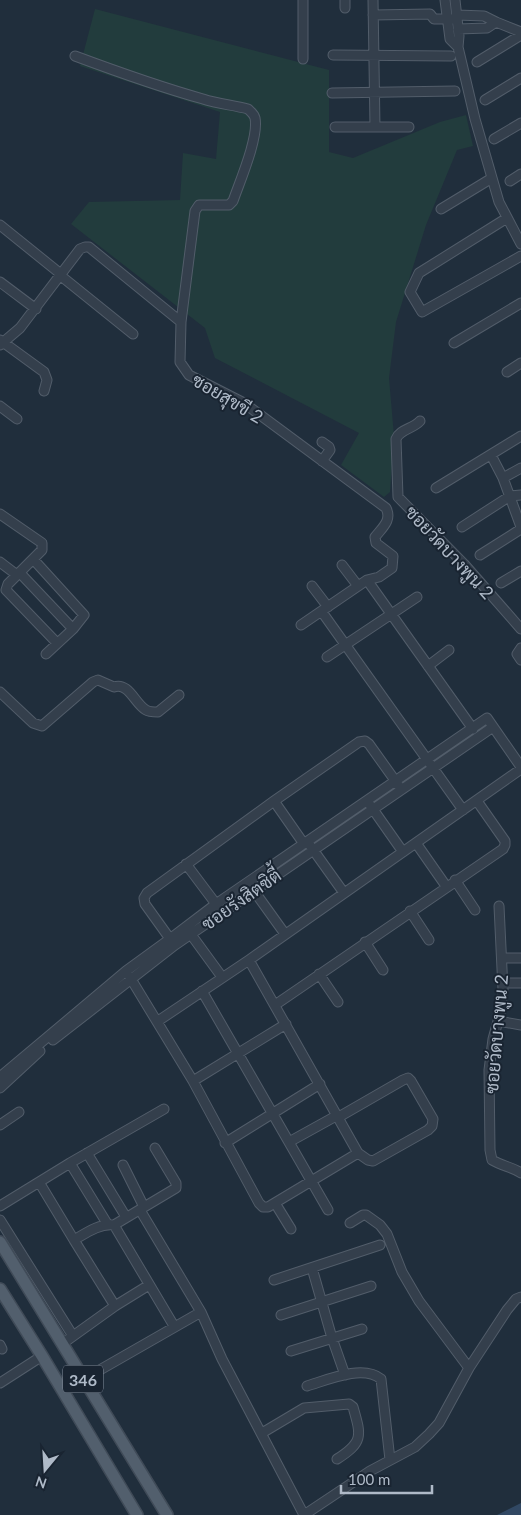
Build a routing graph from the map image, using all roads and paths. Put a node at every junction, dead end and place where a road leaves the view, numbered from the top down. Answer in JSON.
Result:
{"nodes":[{"id":1,"x":303,"y":0,"type":"edge"},
{"id":2,"x":372,"y":0,"type":"edge"},
{"id":3,"x":445,"y":4,"type":"edge"},
{"id":4,"x":454,"y":12,"type":"edge"},
{"id":5,"x":430,"y":14,"type":"junction"},
{"id":6,"x":373,"y":15,"type":"junction"},
{"id":7,"x":496,"y":22,"type":"junction"},
{"id":8,"x":458,"y":29,"type":"junction"},
{"id":9,"x":521,"y":33,"type":"edge"},
{"id":10,"x":458,"y":47,"type":"junction"},
{"id":11,"x":333,"y":55,"type":"dead end"},
{"id":12,"x":374,"y":55,"type":"junction"},
{"id":13,"x":75,"y":56,"type":"dead end"},
{"id":14,"x":451,"y":56,"type":"dead end"},
{"id":15,"x":303,"y":59,"type":"dead end"},
{"id":16,"x":477,"y":62,"type":"dead end"},
{"id":17,"x":521,"y":78,"type":"edge"},
{"id":18,"x":374,"y":91,"type":"junction"},
{"id":19,"x":455,"y":91,"type":"dead end"},
{"id":20,"x":332,"y":93,"type":"dead end"},
{"id":21,"x":485,"y":100,"type":"dead end"},
{"id":22,"x":521,"y":123,"type":"edge"},
{"id":23,"x":409,"y":126,"type":"dead end"},
{"id":24,"x":335,"y":127,"type":"dead end"},
{"id":25,"x":375,"y":127,"type":"junction"},
{"id":26,"x":494,"y":139,"type":"dead end"},
{"id":27,"x":521,"y":174,"type":"edge"},
{"id":28,"x":492,"y":178,"type":"junction"},
{"id":29,"x":510,"y":180,"type":"dead end"},
{"id":30,"x":441,"y":209,"type":"dead end"},
{"id":31,"x":507,"y":218,"type":"junction"},
{"id":32,"x":0,"y":225,"type":"edge"},
{"id":33,"x":521,"y":244,"type":"edge"},
{"id":34,"x":521,"y":256,"type":"edge"},
{"id":35,"x":62,"y":275,"type":"junction"},
{"id":36,"x":0,"y":282,"type":"edge"},
{"id":37,"x":521,"y":303,"type":"edge"},
{"id":38,"x":36,"y":309,"type":"junction"},
{"id":39,"x":181,"y":322,"type":"junction"},
{"id":40,"x":133,"y":334,"type":"dead end"},
{"id":41,"x":1,"y":342,"type":"edge"},
{"id":42,"x":454,"y":344,"type":"dead end"},
{"id":43,"x":521,"y":363,"type":"edge"},
{"id":44,"x":506,"y":372,"type":"dead end"},
{"id":45,"x":44,"y":391,"type":"dead end"},
{"id":46,"x":0,"y":406,"type":"edge"},
{"id":47,"x":17,"y":419,"type":"dead end"},
{"id":48,"x":420,"y":421,"type":"dead end"},
{"id":49,"x":521,"y":436,"type":"edge"},
{"id":50,"x":322,"y":442,"type":"dead end"},
{"id":51,"x":490,"y":455,"type":"junction"},
{"id":52,"x":325,"y":458,"type":"junction"},
{"id":53,"x":521,"y":468,"type":"edge"},
{"id":54,"x":502,"y":478,"type":"junction"},
{"id":55,"x":436,"y":488,"type":"dead end"},
{"id":56,"x":521,"y":495,"type":"edge"},
{"id":57,"x":510,"y":496,"type":"junction"},
{"id":58,"x":392,"y":502,"type":"junction"},
{"id":59,"x":0,"y":514,"type":"edge"},
{"id":60,"x":462,"y":527,"type":"dead end"},
{"id":61,"x":521,"y":528,"type":"edge"},
{"id":62,"x":480,"y":555,"type":"dead end"},
{"id":63,"x":33,"y":559,"type":"junction"},
{"id":64,"x":0,"y":562,"type":"edge"},
{"id":65,"x":342,"y":565,"type":"dead end"},
{"id":66,"x":521,"y":571,"type":"edge"},
{"id":67,"x":18,"y":574,"type":"junction"},
{"id":68,"x":366,"y":580,"type":"junction"},
{"id":69,"x":501,"y":584,"type":"dead end"},
{"id":70,"x":312,"y":586,"type":"dead end"},
{"id":71,"x":358,"y":586,"type":"junction"},
{"id":72,"x":417,"y":597,"type":"dead end"},
{"id":73,"x":325,"y":609,"type":"junction"},
{"id":74,"x":391,"y":614,"type":"junction"},
{"id":75,"x":302,"y":626,"type":"dead end"},
{"id":76,"x":73,"y":629,"type":"junction"},
{"id":77,"x":521,"y":629,"type":"edge"},
{"id":78,"x":57,"y":643,"type":"junction"},
{"id":79,"x":345,"y":645,"type":"junction"},
{"id":80,"x":449,"y":650,"type":"dead end"},
{"id":81,"x":46,"y":654,"type":"dead end"},
{"id":82,"x":327,"y":657,"type":"dead end"},
{"id":83,"x":428,"y":666,"type":"junction"},
{"id":84,"x":0,"y":692,"type":"edge"},
{"id":85,"x":179,"y":696,"type":"dead end"},
{"id":86,"x":493,"y":727,"type":"junction"},
{"id":87,"x":473,"y":728,"type":"junction"},
{"id":88,"x":427,"y":760,"type":"junction"},
{"id":89,"x":521,"y":768,"type":"edge"},
{"id":90,"x":433,"y":769,"type":"junction"},
{"id":91,"x":399,"y":786,"type":"junction"},
{"id":92,"x":274,"y":801,"type":"junction"},
{"id":93,"x":477,"y":801,"type":"junction"},
{"id":94,"x":369,"y":805,"type":"junction"},
{"id":95,"x":463,"y":810,"type":"junction"},
{"id":96,"x":416,"y":843,"type":"junction"},
{"id":97,"x":308,"y":845,"type":"junction"},
{"id":98,"x":403,"y":852,"type":"junction"},
{"id":99,"x":186,"y":864,"type":"junction"},
{"id":100,"x":455,"y":880,"type":"junction"},
{"id":101,"x":248,"y":882,"type":"junction"},
{"id":102,"x":446,"y":886,"type":"junction"},
{"id":103,"x":254,"y":891,"type":"junction"},
{"id":104,"x":344,"y":893,"type":"junction"},
{"id":105,"x":216,"y":904,"type":"junction"},
{"id":106,"x":499,"y":906,"type":"dead end"},
{"id":107,"x":475,"y":910,"type":"dead end"},
{"id":108,"x":410,"y":911,"type":"junction"},
{"id":109,"x":222,"y":912,"type":"junction"},
{"id":110,"x":188,"y":930,"type":"junction"},
{"id":111,"x":285,"y":934,"type":"junction"},
{"id":112,"x":429,"y":940,"type":"dead end"},
{"id":113,"x":172,"y":942,"type":"junction"},
{"id":114,"x":365,"y":942,"type":"junction"},
{"id":115,"x":502,"y":958,"type":"junction"},
{"id":116,"x":521,"y":958,"type":"edge"},
{"id":117,"x":249,"y":960,"type":"junction"},
{"id":118,"x":383,"y":970,"type":"dead end"},
{"id":119,"x":319,"y":974,"type":"junction"},
{"id":120,"x":128,"y":975,"type":"junction"},
{"id":121,"x":222,"y":978,"type":"junction"},
{"id":122,"x":502,"y":983,"type":"junction"},
{"id":123,"x":521,"y":983,"type":"edge"},
{"id":124,"x":202,"y":991,"type":"junction"},
{"id":125,"x":338,"y":1002,"type":"dead end"},
{"id":126,"x":275,"y":1005,"type":"junction"},
{"id":127,"x":158,"y":1021,"type":"junction"},
{"id":128,"x":498,"y":1021,"type":"junction"},
{"id":129,"x":286,"y":1024,"type":"junction"},
{"id":130,"x":521,"y":1025,"type":"edge"},
{"id":131,"x":239,"y":1053,"type":"junction"},
{"id":132,"x":0,"y":1077,"type":"edge"},
{"id":133,"x":193,"y":1081,"type":"junction"},
{"id":134,"x":320,"y":1084,"type":"junction"},
{"id":135,"x":0,"y":1088,"type":"edge"},
{"id":136,"x":164,"y":1109,"type":"dead end"},
{"id":137,"x":19,"y":1112,"type":"dead end"},
{"id":138,"x":273,"y":1113,"type":"junction"},
{"id":139,"x":337,"y":1117,"type":"junction"},
{"id":140,"x":0,"y":1125,"type":"edge"},
{"id":141,"x":289,"y":1142,"type":"junction"},
{"id":142,"x":225,"y":1143,"type":"junction"},
{"id":143,"x":155,"y":1148,"type":"dead end"},
{"id":144,"x":87,"y":1153,"type":"junction"},
{"id":145,"x":358,"y":1153,"type":"junction"},
{"id":146,"x":70,"y":1163,"type":"junction"},
{"id":147,"x":123,"y":1165,"type":"dead end"},
{"id":148,"x":521,"y":1173,"type":"edge"},
{"id":149,"x":311,"y":1181,"type":"junction"},
{"id":150,"x":39,"y":1182,"type":"junction"},
{"id":151,"x":276,"y":1203,"type":"junction"},
{"id":152,"x":0,"y":1206,"type":"edge"},
{"id":153,"x":142,"y":1208,"type":"junction"},
{"id":154,"x":328,"y":1210,"type":"dead end"},
{"id":155,"x":126,"y":1218,"type":"junction"},
{"id":156,"x":0,"y":1220,"type":"edge"},
{"id":157,"x":350,"y":1223,"type":"dead end"},
{"id":158,"x":111,"y":1225,"type":"junction"},
{"id":159,"x":291,"y":1229,"type":"dead end"},
{"id":160,"x":74,"y":1240,"type":"junction"},
{"id":161,"x":0,"y":1242,"type":"edge"},
{"id":162,"x":380,"y":1245,"type":"dead end"},
{"id":163,"x":312,"y":1268,"type":"junction"},
{"id":164,"x":274,"y":1280,"type":"dead end"},
{"id":165,"x":149,"y":1286,"type":"junction"},
{"id":166,"x":370,"y":1286,"type":"dead end"},
{"id":167,"x":0,"y":1289,"type":"edge"},
{"id":168,"x":521,"y":1297,"type":"edge"},
{"id":169,"x":322,"y":1302,"type":"junction"},
{"id":170,"x":115,"y":1306,"type":"junction"},
{"id":171,"x":201,"y":1312,"type":"junction"},
{"id":172,"x":281,"y":1315,"type":"dead end"},
{"id":173,"x":174,"y":1326,"type":"junction"},
{"id":174,"x":362,"y":1328,"type":"dead end"},
{"id":175,"x":73,"y":1336,"type":"junction"},
{"id":176,"x":332,"y":1338,"type":"junction"},
{"id":177,"x":62,"y":1344,"type":"junction"},
{"id":178,"x":291,"y":1351,"type":"dead end"},
{"id":179,"x":42,"y":1356,"type":"junction"},
{"id":180,"x":469,"y":1368,"type":"junction"},
{"id":181,"x":345,"y":1374,"type":"junction"},
{"id":182,"x":84,"y":1379,"type":"junction"},
{"id":183,"x":0,"y":1383,"type":"edge"},
{"id":184,"x":307,"y":1386,"type":"dead end"},
{"id":185,"x":262,"y":1433,"type":"junction"},
{"id":186,"x":337,"y":1459,"type":"dead end"},
{"id":187,"x":390,"y":1460,"type":"junction"},
{"id":188,"x":314,"y":1512,"type":"edge"},
{"id":189,"x":137,"y":1515,"type":"edge"},
{"id":190,"x":167,"y":1515,"type":"edge"},
{"id":191,"x":304,"y":1515,"type":"edge"}],
"edges":[{"from":1,"to":15,"type":"street"},
{"from":2,"to":6,"type":"street"},
{"from":3,"to":4,"type":"street"},
{"from":3,"to":5,"type":"street"},
{"from":4,"to":5,"type":"street"},
{"from":4,"to":7,"type":"street"},
{"from":4,"to":8,"type":"street"},
{"from":4,"to":10,"type":"street"},
{"from":5,"to":6,"type":"street"},
{"from":6,"to":12,"type":"street"},
{"from":7,"to":8,"type":"street"},
{"from":7,"to":9,"type":"street"},
{"from":8,"to":10,"type":"street"},
{"from":9,"to":16,"type":"street"},
{"from":10,"to":28,"type":"street"},
{"from":11,"to":12,"type":"street"},
{"from":12,"to":14,"type":"street"},
{"from":12,"to":18,"type":"street"},
{"from":13,"to":39,"type":"street","name":"ซอยสุขขี 2"},
{"from":17,"to":21,"type":"street"},
{"from":18,"to":19,"type":"street"},
{"from":18,"to":20,"type":"street"},
{"from":18,"to":25,"type":"street"},
{"from":22,"to":26,"type":"street"},
{"from":23,"to":25,"type":"street"},
{"from":24,"to":25,"type":"street"},
{"from":27,"to":29,"type":"street"},
{"from":28,"to":30,"type":"street"},
{"from":28,"to":31,"type":"street"},
{"from":31,"to":33,"type":"street"},
{"from":31,"to":34,"type":"street"},
{"from":32,"to":35,"type":"street"},
{"from":35,"to":38,"type":"street"},
{"from":35,"to":39,"type":"street"},
{"from":35,"to":40,"type":"street"},
{"from":36,"to":38,"type":"street"},
{"from":37,"to":42,"type":"street"},
{"from":38,"to":41,"type":"street"},
{"from":39,"to":52,"type":"street","name":"ซอยสุขขี 2"},
{"from":41,"to":45,"type":"street"},
{"from":43,"to":44,"type":"street"},
{"from":46,"to":47,"type":"street"},
{"from":48,"to":58,"type":"street","name":"ซอยวัดบางพูน 2"},
{"from":49,"to":51,"type":"street"},
{"from":50,"to":52,"type":"street"},
{"from":51,"to":54,"type":"street"},
{"from":51,"to":55,"type":"street"},
{"from":52,"to":58,"type":"street","name":"ซอยสุขขี 2"},
{"from":53,"to":54,"type":"street"},
{"from":54,"to":57,"type":"street"},
{"from":56,"to":57,"type":"street"},
{"from":57,"to":60,"type":"street"},
{"from":57,"to":61,"type":"street"},
{"from":58,"to":68,"type":"street"},
{"from":58,"to":77,"type":"street","name":"ซอยวัดบางพูน 2"},
{"from":59,"to":63,"type":"street"},
{"from":61,"to":62,"type":"street"},
{"from":63,"to":67,"type":"street"},
{"from":63,"to":76,"type":"street"},
{"from":64,"to":67,"type":"street"},
{"from":65,"to":71,"type":"street"},
{"from":66,"to":69,"type":"street"},
{"from":67,"to":76,"type":"street"},
{"from":67,"to":78,"type":"street"},
{"from":68,"to":71,"type":"street"},
{"from":68,"to":74,"type":"street"},
{"from":70,"to":73,"type":"street"},
{"from":71,"to":73,"type":"street"},
{"from":72,"to":74,"type":"street"},
{"from":73,"to":75,"type":"street"},
{"from":73,"to":79,"type":"street"},
{"from":74,"to":79,"type":"street"},
{"from":74,"to":83,"type":"street"},
{"from":76,"to":78,"type":"street"},
{"from":78,"to":81,"type":"street"},
{"from":79,"to":82,"type":"street"},
{"from":79,"to":88,"type":"street"},
{"from":80,"to":83,"type":"street"},
{"from":83,"to":87,"type":"street"},
{"from":84,"to":85,"type":"street"},
{"from":86,"to":87,"type":"street","name":"ซอยรังสิตซิตี้"},
{"from":86,"to":89,"type":"street"},
{"from":86,"to":90,"type":"street","name":"ซอยรังสิตซิตี้"},
{"from":87,"to":88,"type":"street","name":"ซอยรังสิตซิตี้"},
{"from":88,"to":90,"type":"street"},
{"from":88,"to":91,"type":"street","name":"ซอยรังสิตซิตี้"},
{"from":89,"to":93,"type":"street"},
{"from":90,"to":91,"type":"street","name":"ซอยรังสิตซิตี้"},
{"from":90,"to":95,"type":"street"},
{"from":91,"to":92,"type":"street"},
{"from":91,"to":94,"type":"street","name":"ซอยรังสิตซิตี้"},
{"from":92,"to":97,"type":"street"},
{"from":92,"to":99,"type":"street"},
{"from":93,"to":95,"type":"street"},
{"from":93,"to":100,"type":"street"},
{"from":94,"to":97,"type":"street","name":"ซอยรังสิตซิตี้"},
{"from":94,"to":98,"type":"street"},
{"from":95,"to":96,"type":"street"},
{"from":96,"to":98,"type":"street"},
{"from":96,"to":102,"type":"street"},
{"from":97,"to":101,"type":"street","name":"ซอยรังสิตซิตี้"},
{"from":97,"to":103,"type":"street","name":"ซอยรังสิตซิตี้"},
{"from":97,"to":104,"type":"street"},
{"from":98,"to":104,"type":"street"},
{"from":99,"to":105,"type":"street"},
{"from":99,"to":113,"type":"street"},
{"from":100,"to":102,"type":"street"},
{"from":100,"to":107,"type":"street"},
{"from":101,"to":103,"type":"street"},
{"from":101,"to":105,"type":"street","name":"ซอยรังสิตซิตี้"},
{"from":102,"to":108,"type":"street"},
{"from":103,"to":109,"type":"street","name":"ซอยรังสิตซิตี้"},
{"from":103,"to":111,"type":"street"},
{"from":104,"to":111,"type":"street"},
{"from":105,"to":109,"type":"street"},
{"from":105,"to":110,"type":"street","name":"ซอยรังสิตซิตี้"},
{"from":106,"to":115,"type":"street","name":"ซอยวัดบางพูน 2"},
{"from":108,"to":112,"type":"street"},
{"from":108,"to":114,"type":"street"},
{"from":109,"to":110,"type":"street","name":"ซอยรังสิตซิตี้"},
{"from":110,"to":113,"type":"street","name":"ซอยรังสิตซิตี้"},
{"from":110,"to":121,"type":"street"},
{"from":111,"to":117,"type":"street"},
{"from":113,"to":120,"type":"street","name":"ซอยรังสิตซิตี้"},
{"from":114,"to":118,"type":"street"},
{"from":114,"to":119,"type":"street"},
{"from":115,"to":116,"type":"street"},
{"from":115,"to":122,"type":"street","name":"ซอยวัดบางพูน 2"},
{"from":117,"to":121,"type":"street"},
{"from":117,"to":126,"type":"street"},
{"from":119,"to":125,"type":"street"},
{"from":119,"to":126,"type":"street"},
{"from":120,"to":127,"type":"street"},
{"from":120,"to":132,"type":"street","name":"ซอยรังสิตซิตี้"},
{"from":120,"to":135,"type":"street","name":"ซอยรังสิตซิตี้"},
{"from":121,"to":124,"type":"street"},
{"from":122,"to":123,"type":"street"},
{"from":122,"to":128,"type":"street","name":"ซอยวัดบางพูน 2"},
{"from":124,"to":127,"type":"street"},
{"from":124,"to":131,"type":"street"},
{"from":126,"to":129,"type":"street"},
{"from":127,"to":133,"type":"street"},
{"from":128,"to":130,"type":"street"},
{"from":128,"to":148,"type":"street","name":"ซอยวัดบางพูน 2"},
{"from":129,"to":131,"type":"street"},
{"from":129,"to":134,"type":"street"},
{"from":131,"to":133,"type":"street"},
{"from":131,"to":138,"type":"street"},
{"from":133,"to":142,"type":"street"},
{"from":134,"to":138,"type":"street"},
{"from":134,"to":139,"type":"street"},
{"from":136,"to":144,"type":"street"},
{"from":137,"to":140,"type":"street"},
{"from":138,"to":141,"type":"street"},
{"from":138,"to":142,"type":"street"},
{"from":139,"to":141,"type":"street"},
{"from":139,"to":145,"type":"street"},
{"from":139,"to":145,"type":"street"},
{"from":141,"to":149,"type":"street"},
{"from":142,"to":151,"type":"street"},
{"from":143,"to":153,"type":"street"},
{"from":144,"to":146,"type":"street"},
{"from":144,"to":155,"type":"street"},
{"from":145,"to":149,"type":"street"},
{"from":146,"to":150,"type":"street"},
{"from":146,"to":158,"type":"street"},
{"from":147,"to":153,"type":"street"},
{"from":149,"to":151,"type":"street"},
{"from":149,"to":154,"type":"street"},
{"from":150,"to":152,"type":"street"},
{"from":150,"to":160,"type":"street"},
{"from":151,"to":159,"type":"street"},
{"from":153,"to":155,"type":"street"},
{"from":153,"to":171,"type":"street"},
{"from":155,"to":158,"type":"street"},
{"from":156,"to":175,"type":"street"},
{"from":157,"to":180,"type":"street"},
{"from":158,"to":160,"type":"street"},
{"from":158,"to":165,"type":"street"},
{"from":160,"to":170,"type":"street"},
{"from":161,"to":177,"type":"main road","number":"346"},
{"from":162,"to":163,"type":"street"},
{"from":163,"to":164,"type":"street"},
{"from":163,"to":169,"type":"street"},
{"from":165,"to":170,"type":"street"},
{"from":165,"to":173,"type":"street"},
{"from":166,"to":169,"type":"street"},
{"from":167,"to":179,"type":"main road","number":"346"},
{"from":168,"to":180,"type":"street"},
{"from":169,"to":172,"type":"street"},
{"from":169,"to":176,"type":"street"},
{"from":170,"to":175,"type":"street"},
{"from":171,"to":173,"type":"street"},
{"from":171,"to":185,"type":"street"},
{"from":173,"to":182,"type":"street"},
{"from":174,"to":176,"type":"street"},
{"from":175,"to":177,"type":"street"},
{"from":176,"to":178,"type":"street"},
{"from":176,"to":181,"type":"street"},
{"from":177,"to":182,"type":"main road","number":"346"},
{"from":179,"to":183,"type":"street"},
{"from":179,"to":189,"type":"main road","number":"346"},
{"from":180,"to":187,"type":"street"},
{"from":181,"to":184,"type":"street"},
{"from":181,"to":187,"type":"street"},
{"from":182,"to":190,"type":"main road","number":"346"},
{"from":185,"to":186,"type":"street"},
{"from":185,"to":191,"type":"street"},
{"from":187,"to":188,"type":"street"},
{"from":188,"to":191,"type":"street"}]}
